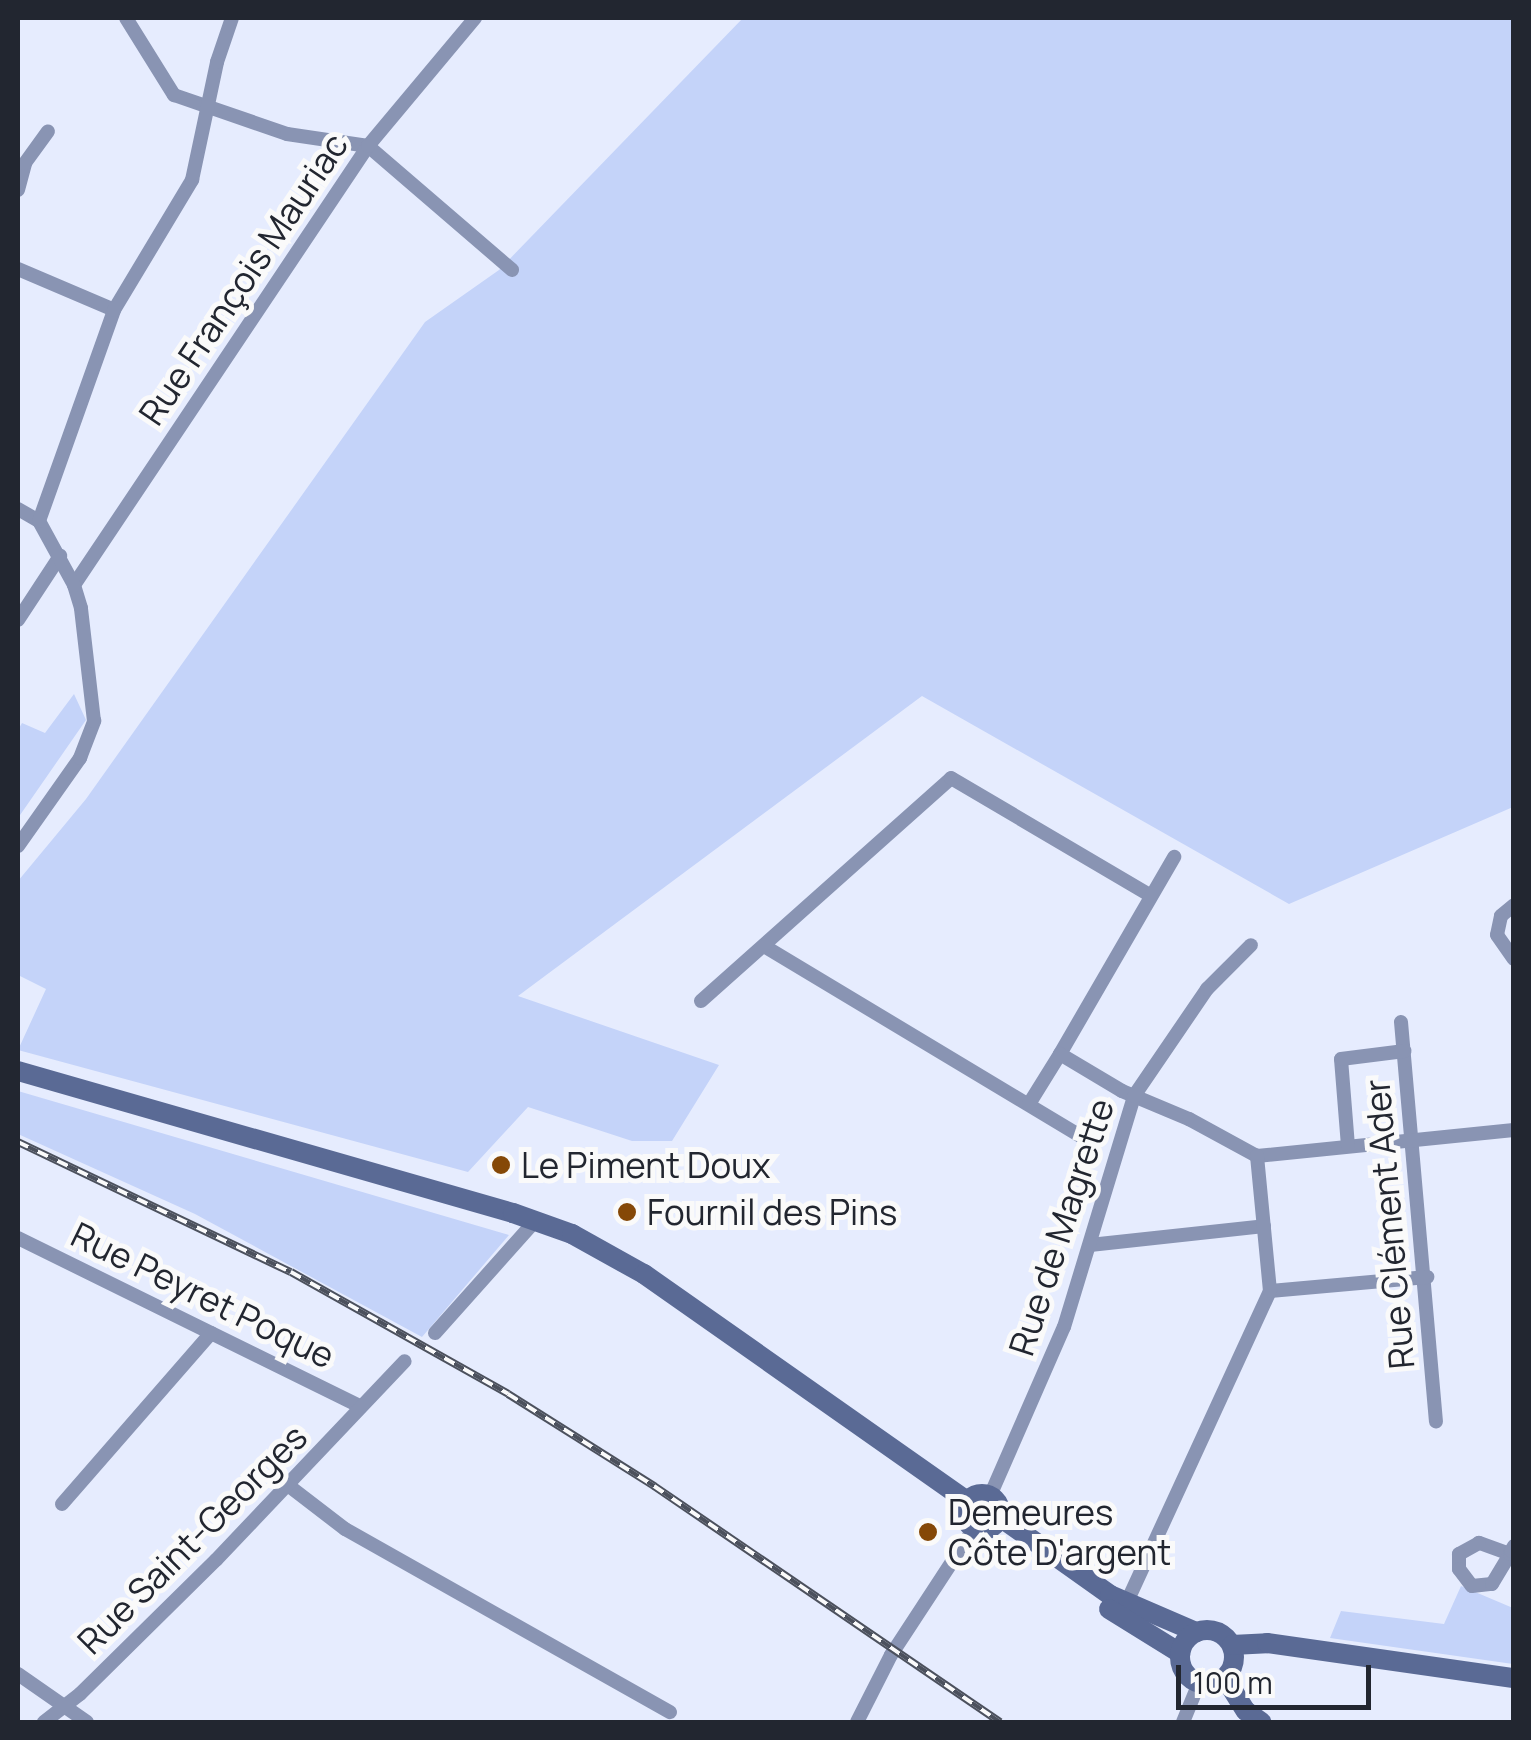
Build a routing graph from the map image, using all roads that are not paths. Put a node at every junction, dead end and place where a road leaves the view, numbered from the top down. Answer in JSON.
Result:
{"nodes":[{"id":1,"x":126,"y":18,"type":"edge"},
{"id":2,"x":232,"y":18,"type":"edge"},
{"id":3,"x":475,"y":18,"type":"edge"},
{"id":4,"x":210,"y":107,"type":"junction"},
{"id":5,"x":48,"y":131,"type":"dead end"},
{"id":6,"x":368,"y":146,"type":"junction"},
{"id":7,"x":18,"y":190,"type":"edge"},
{"id":8,"x":18,"y":268,"type":"edge"},
{"id":9,"x":512,"y":270,"type":"dead end"},
{"id":10,"x":114,"y":310,"type":"junction"},
{"id":11,"x":18,"y":509,"type":"edge"},
{"id":12,"x":39,"y":521,"type":"junction"},
{"id":13,"x":60,"y":556,"type":"junction"},
{"id":14,"x":74,"y":585,"type":"junction"},
{"id":15,"x":18,"y":620,"type":"edge"},
{"id":16,"x":18,"y":846,"type":"edge"},
{"id":17,"x":1174,"y":857,"type":"dead end"},
{"id":18,"x":1150,"y":894,"type":"junction"},
{"id":19,"x":1514,"y":905,"type":"edge"},
{"id":20,"x":1251,"y":945,"type":"dead end"},
{"id":21,"x":764,"y":946,"type":"junction"},
{"id":22,"x":1514,"y":959,"type":"edge"},
{"id":23,"x":702,"y":1001,"type":"dead end"},
{"id":24,"x":1402,"y":1022,"type":"dead end"},
{"id":25,"x":1404,"y":1051,"type":"junction"},
{"id":26,"x":1060,"y":1054,"type":"junction"},
{"id":27,"x":18,"y":1071,"type":"edge"},
{"id":28,"x":1134,"y":1096,"type":"junction"},
{"id":29,"x":1029,"y":1104,"type":"junction"},
{"id":30,"x":1514,"y":1130,"type":"edge"},
{"id":31,"x":1082,"y":1137,"type":"dead end"},
{"id":32,"x":1413,"y":1140,"type":"junction"},
{"id":33,"x":1348,"y":1146,"type":"junction"},
{"id":34,"x":1257,"y":1156,"type":"junction"},
{"id":35,"x":536,"y":1220,"type":"junction"},
{"id":36,"x":1264,"y":1226,"type":"junction"},
{"id":37,"x":18,"y":1238,"type":"edge"},
{"id":38,"x":1090,"y":1245,"type":"junction"},
{"id":39,"x":1426,"y":1277,"type":"junction"},
{"id":40,"x":1270,"y":1291,"type":"junction"},
{"id":41,"x":434,"y":1333,"type":"dead end"},
{"id":42,"x":212,"y":1334,"type":"junction"},
{"id":43,"x":405,"y":1361,"type":"dead end"},
{"id":44,"x":361,"y":1407,"type":"junction"},
{"id":45,"x":1436,"y":1421,"type":"dead end"},
{"id":46,"x":288,"y":1486,"type":"junction"},
{"id":47,"x":990,"y":1496,"type":"junction"},
{"id":48,"x":968,"y":1502,"type":"junction"},
{"id":49,"x":62,"y":1504,"type":"dead end"},
{"id":50,"x":989,"y":1524,"type":"junction"},
{"id":51,"x":1126,"y":1604,"type":"junction"},
{"id":52,"x":1196,"y":1632,"type":"junction"},
{"id":53,"x":1232,"y":1646,"type":"junction"},
{"id":54,"x":1180,"y":1653,"type":"junction"},
{"id":55,"x":18,"y":1674,"type":"edge"},
{"id":56,"x":1225,"y":1678,"type":"junction"},
{"id":57,"x":1514,"y":1678,"type":"edge"},
{"id":58,"x":1199,"y":1684,"type":"junction"},
{"id":59,"x":62,"y":1709,"type":"junction"},
{"id":60,"x":670,"y":1712,"type":"dead end"},
{"id":61,"x":44,"y":1722,"type":"edge"},
{"id":62,"x":87,"y":1722,"type":"edge"},
{"id":63,"x":857,"y":1722,"type":"edge"},
{"id":64,"x":1184,"y":1722,"type":"edge"},
{"id":65,"x":1261,"y":1722,"type":"edge"}],
"edges":[{"from":1,"to":4,"type":"street"},
{"from":2,"to":4,"type":"street"},
{"from":3,"to":6,"type":"street","name":"Rue François Mauriac"},
{"from":4,"to":6,"type":"street"},
{"from":4,"to":10,"type":"street"},
{"from":5,"to":7,"type":"street"},
{"from":6,"to":9,"type":"street"},
{"from":6,"to":14,"type":"street","name":"Rue François Mauriac"},
{"from":8,"to":10,"type":"street"},
{"from":10,"to":12,"type":"street"},
{"from":11,"to":12,"type":"street"},
{"from":12,"to":13,"type":"street"},
{"from":13,"to":14,"type":"street"},
{"from":13,"to":15,"type":"street"},
{"from":14,"to":16,"type":"street"},
{"from":17,"to":18,"type":"street"},
{"from":18,"to":21,"type":"street"},
{"from":18,"to":26,"type":"street"},
{"from":19,"to":22,"type":"street"},
{"from":20,"to":28,"type":"street","name":"Rue de Magrette"},
{"from":21,"to":23,"type":"street"},
{"from":21,"to":29,"type":"street"},
{"from":24,"to":25,"type":"street","name":"Rue Clément Ader"},
{"from":25,"to":32,"type":"street","name":"Rue Clément Ader"},
{"from":25,"to":33,"type":"street"},
{"from":26,"to":28,"type":"street"},
{"from":26,"to":29,"type":"street"},
{"from":27,"to":35,"type":"main road"},
{"from":28,"to":34,"type":"street"},
{"from":28,"to":38,"type":"street","name":"Rue de Magrette"},
{"from":29,"to":31,"type":"street"},
{"from":30,"to":32,"type":"street"},
{"from":32,"to":33,"type":"street"},
{"from":32,"to":39,"type":"street","name":"Rue Clément Ader"},
{"from":33,"to":34,"type":"street"},
{"from":34,"to":36,"type":"street"},
{"from":35,"to":41,"type":"street"},
{"from":35,"to":48,"type":"main road"},
{"from":36,"to":38,"type":"street"},
{"from":36,"to":40,"type":"street"},
{"from":37,"to":42,"type":"street","name":"Rue Peyret Poque"},
{"from":38,"to":47,"type":"street","name":"Rue de Magrette"},
{"from":39,"to":40,"type":"street"},
{"from":39,"to":45,"type":"street","name":"Rue Clément Ader"},
{"from":40,"to":51,"type":"street"},
{"from":42,"to":44,"type":"street","name":"Rue Peyret Poque"},
{"from":42,"to":49,"type":"street"},
{"from":43,"to":44,"type":"street","name":"Rue Saint-Georges"},
{"from":44,"to":46,"type":"street","name":"Rue Saint-Georges"},
{"from":46,"to":59,"type":"street","name":"Rue Saint-Georges"},
{"from":46,"to":60,"type":"street"},
{"from":47,"to":48,"type":"main road"},
{"from":47,"to":50,"type":"main road"},
{"from":48,"to":50,"type":"main road"},
{"from":50,"to":51,"type":"main road"},
{"from":50,"to":54,"type":"main road"},
{"from":50,"to":63,"type":"street"},
{"from":51,"to":52,"type":"main road"},
{"from":52,"to":53,"type":"main road"},
{"from":52,"to":54,"type":"main road"},
{"from":53,"to":56,"type":"main road"},
{"from":53,"to":57,"type":"main road"},
{"from":54,"to":58,"type":"main road"},
{"from":55,"to":59,"type":"street"},
{"from":56,"to":58,"type":"main road"},
{"from":56,"to":65,"type":"main road"},
{"from":58,"to":64,"type":"street"},
{"from":59,"to":61,"type":"street","name":"Rue Saint-Georges"},
{"from":59,"to":62,"type":"street"}]}
